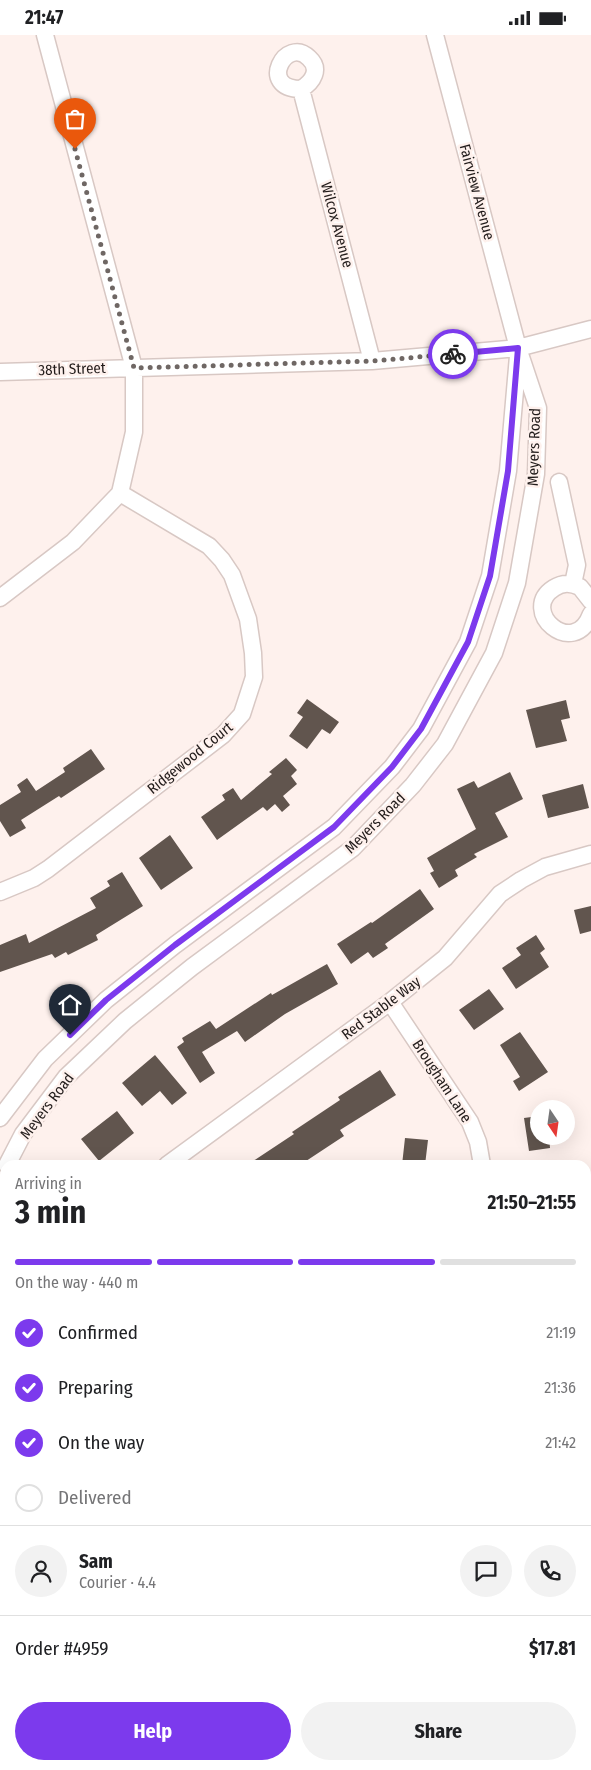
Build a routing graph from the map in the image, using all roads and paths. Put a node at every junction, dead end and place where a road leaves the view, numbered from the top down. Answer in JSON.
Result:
{"nodes":[{"id":1,"x":45,"y":35,"type":"edge"},
{"id":2,"x":435,"y":35,"type":"edge"},
{"id":3,"x":301,"y":89,"type":"dead end"},
{"id":4,"x":591,"y":329,"type":"edge"},
{"id":5,"x":518,"y":348,"type":"junction"},
{"id":6,"x":372,"y":361,"type":"junction"},
{"id":7,"x":134,"y":368,"type":"junction"},
{"id":8,"x":0,"y":371,"type":"edge"},
{"id":9,"x":559,"y":482,"type":"dead end"},
{"id":10,"x":120,"y":493,"type":"junction"},
{"id":11,"x":573,"y":584,"type":"junction"},
{"id":12,"x":0,"y":598,"type":"edge"},
{"id":13,"x":591,"y":601,"type":"edge"},
{"id":14,"x":590,"y":623,"type":"edge"},
{"id":15,"x":591,"y":854,"type":"edge"},
{"id":16,"x":0,"y":892,"type":"edge"},
{"id":17,"x":390,"y":1002,"type":"junction"},
{"id":18,"x":0,"y":1118,"type":"edge"},
{"id":19,"x":10,"y":1160,"type":"edge"},
{"id":20,"x":174,"y":1160,"type":"edge"},
{"id":21,"x":481,"y":1160,"type":"edge"}],
"edges":[{"from":1,"to":7,"type":"street"},
{"from":2,"to":5,"type":"street","name":"Fairview Avenue"},
{"from":3,"to":6,"type":"street","name":"Wilcox Avenue"},
{"from":4,"to":5,"type":"street","name":"38th Street"},
{"from":5,"to":6,"type":"street","name":"38th Street"},
{"from":5,"to":18,"type":"street","name":"Meyers Road"},
{"from":5,"to":19,"type":"street","name":"Meyers Road"},
{"from":6,"to":7,"type":"street","name":"38th Street"},
{"from":7,"to":8,"type":"street","name":"38th Street"},
{"from":7,"to":10,"type":"street"},
{"from":9,"to":11,"type":"street"},
{"from":10,"to":12,"type":"street"},
{"from":10,"to":16,"type":"street","name":"Ridgewood Court"},
{"from":11,"to":13,"type":"street"},
{"from":11,"to":14,"type":"street"},
{"from":15,"to":17,"type":"street","name":"Red Stable Way"},
{"from":17,"to":20,"type":"street","name":"Red Stable Way"},
{"from":17,"to":21,"type":"street","name":"Brougham Lane"}]}
